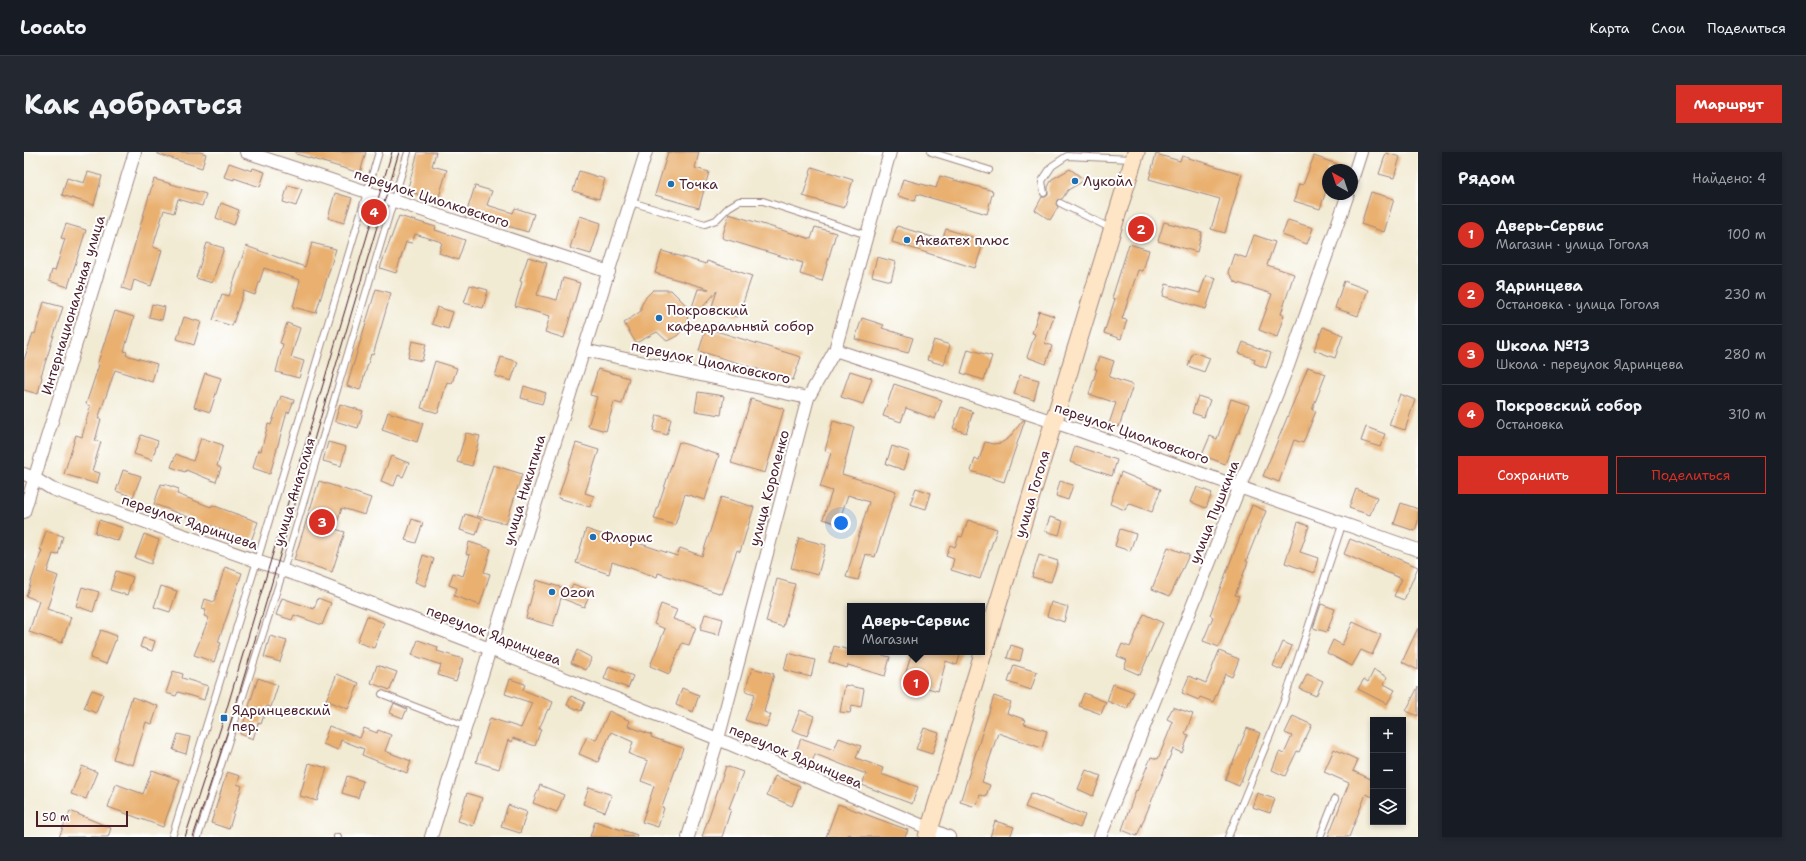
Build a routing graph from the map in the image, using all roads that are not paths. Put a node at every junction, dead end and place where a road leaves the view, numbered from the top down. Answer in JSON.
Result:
{"nodes":[{"id":1,"x":135,"y":152,"type":"edge"},
{"id":2,"x":246,"y":152,"type":"edge"},
{"id":3,"x":379,"y":152,"type":"edge"},
{"id":4,"x":408,"y":152,"type":"edge"},
{"id":5,"x":646,"y":152,"type":"edge"},
{"id":6,"x":890,"y":152,"type":"edge"},
{"id":7,"x":931,"y":152,"type":"edge"},
{"id":8,"x":1361,"y":152,"type":"edge"},
{"id":9,"x":1135,"y":155,"type":"edge"},
{"id":10,"x":1357,"y":164,"type":"edge"},
{"id":11,"x":989,"y":170,"type":"dead end"},
{"id":12,"x":367,"y":192,"type":"junction"},
{"id":13,"x":1044,"y":193,"type":"dead end"},
{"id":14,"x":1346,"y":200,"type":"edge"},
{"id":15,"x":393,"y":201,"type":"junction"},
{"id":16,"x":631,"y":202,"type":"junction"},
{"id":17,"x":1060,"y":202,"type":"dead end"},
{"id":18,"x":1112,"y":230,"type":"junction"},
{"id":19,"x":867,"y":236,"type":"junction"},
{"id":20,"x":609,"y":272,"type":"junction"},
{"id":21,"x":584,"y":350,"type":"junction"},
{"id":22,"x":835,"y":350,"type":"junction"},
{"id":23,"x":808,"y":398,"type":"junction"},
{"id":24,"x":1054,"y":422,"type":"junction"},
{"id":25,"x":29,"y":476,"type":"edge"},
{"id":26,"x":1241,"y":487,"type":"junction"},
{"id":27,"x":24,"y":512,"type":"edge"},
{"id":28,"x":1343,"y":522,"type":"junction"},
{"id":29,"x":1418,"y":550,"type":"edge"},
{"id":30,"x":257,"y":561,"type":"junction"},
{"id":31,"x":283,"y":570,"type":"junction"},
{"id":32,"x":985,"y":647,"type":"edge"},
{"id":33,"x":490,"y":649,"type":"junction"},
{"id":34,"x":983,"y":655,"type":"edge"},
{"id":35,"x":382,"y":694,"type":"dead end"},
{"id":36,"x":465,"y":726,"type":"junction"},
{"id":37,"x":718,"y":739,"type":"junction"},
{"id":38,"x":1334,"y":798,"type":"dead end"},
{"id":39,"x":928,"y":833,"type":"edge"},
{"id":40,"x":172,"y":837,"type":"edge"},
{"id":41,"x":198,"y":837,"type":"edge"},
{"id":42,"x":431,"y":837,"type":"edge"},
{"id":43,"x":688,"y":837,"type":"edge"},
{"id":44,"x":949,"y":837,"type":"edge"},
{"id":45,"x":1100,"y":837,"type":"edge"},
{"id":46,"x":1228,"y":837,"type":"edge"},
{"id":47,"x":1320,"y":837,"type":"edge"}],
"edges":[{"from":1,"to":25,"type":"street","name":"Интернациональная улица"},
{"from":2,"to":12,"type":"street","name":"переулок Циолковского"},
{"from":3,"to":12,"type":"lane","name":"улица Анатолия"},
{"from":4,"to":15,"type":"lane","name":"улица Анатолия"},
{"from":5,"to":16,"type":"street","name":"улица Никитина"},
{"from":6,"to":19,"type":"street","name":"улица Короленко"},
{"from":7,"to":11,"type":"lane"},
{"from":8,"to":10,"type":"street"},
{"from":9,"to":13,"type":"lane"},
{"from":9,"to":18,"type":"street","name":"улица Гоголя"},
{"from":12,"to":15,"type":"street","name":"переулок Циолковского"},
{"from":12,"to":30,"type":"lane","name":"улица Анатолия"},
{"from":14,"to":26,"type":"street","name":"улица Пушкина"},
{"from":15,"to":20,"type":"street","name":"переулок Циолковского"},
{"from":15,"to":31,"type":"lane","name":"улица Анатолия"},
{"from":16,"to":19,"type":"lane"},
{"from":16,"to":20,"type":"street","name":"улица Никитина"},
{"from":17,"to":18,"type":"lane"},
{"from":18,"to":24,"type":"street","name":"улица Гоголя"},
{"from":19,"to":22,"type":"street","name":"улица Короленко"},
{"from":20,"to":21,"type":"street","name":"улица Никитина"},
{"from":21,"to":23,"type":"street","name":"переулок Циолковского"},
{"from":21,"to":33,"type":"street","name":"улица Никитина"},
{"from":22,"to":23,"type":"street","name":"улица Короленко"},
{"from":22,"to":24,"type":"street","name":"переулок Циолковского"},
{"from":23,"to":37,"type":"street","name":"улица Короленко"},
{"from":24,"to":26,"type":"street","name":"переулок Циолковского"},
{"from":24,"to":32,"type":"street","name":"улица Гоголя"},
{"from":25,"to":27,"type":"street","name":"Интернациональная улица"},
{"from":25,"to":30,"type":"street","name":"переулок Ядринцева"},
{"from":26,"to":28,"type":"street","name":"переулок Циолковского"},
{"from":26,"to":45,"type":"street","name":"улица Пушкина"},
{"from":28,"to":29,"type":"street","name":"переулок Циолковского"},
{"from":28,"to":46,"type":"lane"},
{"from":30,"to":31,"type":"street","name":"переулок Ядринцева"},
{"from":30,"to":40,"type":"lane","name":"улица Анатолия"},
{"from":31,"to":33,"type":"street","name":"переулок Ядринцева"},
{"from":31,"to":41,"type":"lane","name":"улица Анатолия"},
{"from":33,"to":36,"type":"street","name":"улица Никитина"},
{"from":33,"to":37,"type":"street","name":"переулок Ядринцева"},
{"from":34,"to":39,"type":"street","name":"улица Гоголя"},
{"from":35,"to":36,"type":"lane"},
{"from":36,"to":42,"type":"street","name":"улица Никитина"},
{"from":37,"to":39,"type":"street","name":"переулок Ядринцева"},
{"from":37,"to":43,"type":"street","name":"улица Короленко"},
{"from":38,"to":47,"type":"lane"},
{"from":39,"to":44,"type":"street","name":"переулок Ядринцева"}]}
